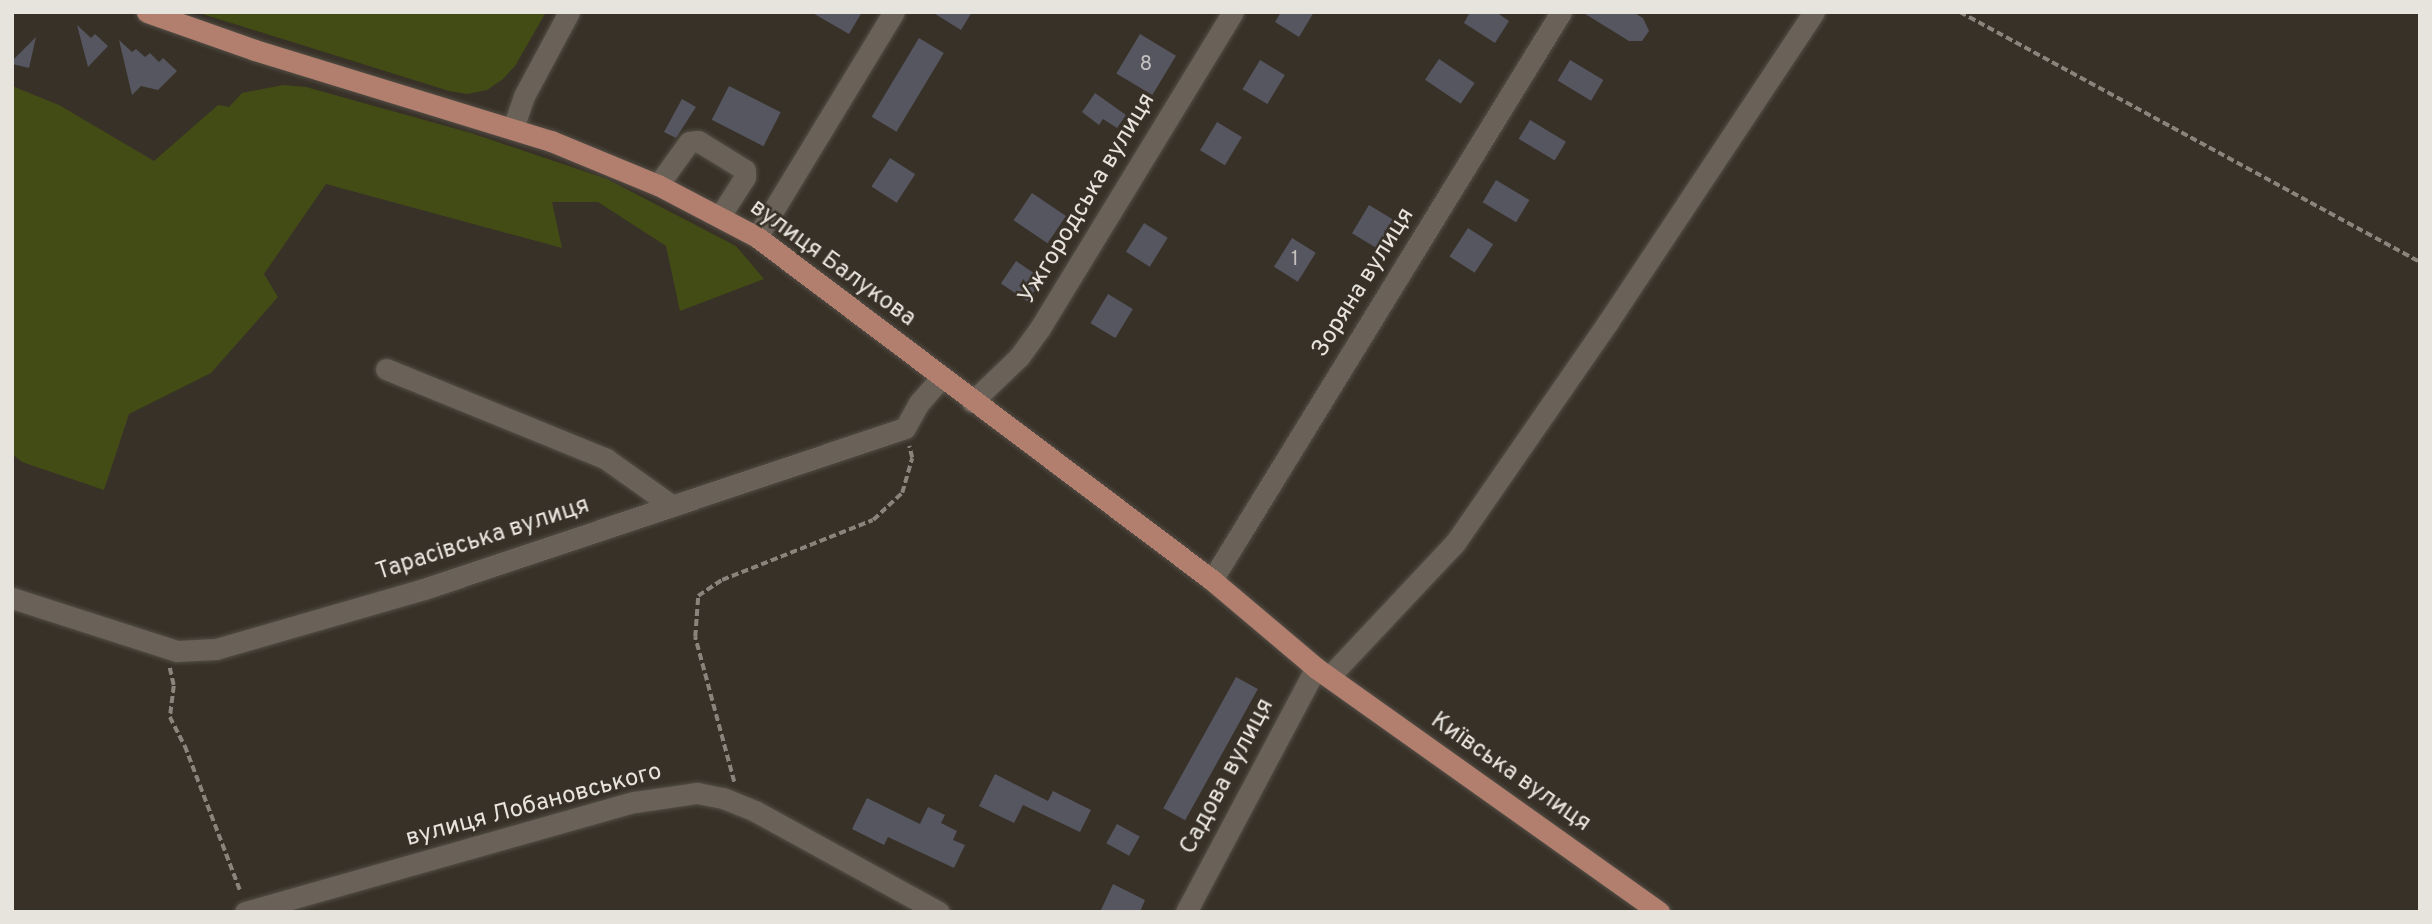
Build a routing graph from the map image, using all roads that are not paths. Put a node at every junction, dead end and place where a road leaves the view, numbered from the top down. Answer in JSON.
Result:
{"nodes":[{"id":1,"x":147,"y":12,"type":"edge"},
{"id":2,"x":569,"y":12,"type":"edge"},
{"id":3,"x":894,"y":12,"type":"edge"},
{"id":4,"x":1233,"y":12,"type":"edge"},
{"id":5,"x":1561,"y":12,"type":"edge"},
{"id":6,"x":1814,"y":12,"type":"edge"},
{"id":7,"x":513,"y":128,"type":"junction"},
{"id":8,"x":657,"y":185,"type":"junction"},
{"id":9,"x":720,"y":216,"type":"junction"},
{"id":10,"x":757,"y":237,"type":"junction"},
{"id":11,"x":386,"y":369,"type":"dead end"},
{"id":12,"x":942,"y":377,"type":"junction"},
{"id":13,"x":972,"y":402,"type":"junction"},
{"id":14,"x":671,"y":505,"type":"junction"},
{"id":15,"x":1212,"y":580,"type":"junction"},
{"id":16,"x":12,"y":598,"type":"edge"},
{"id":17,"x":1323,"y":672,"type":"junction"},
{"id":18,"x":250,"y":911,"type":"edge"},
{"id":19,"x":939,"y":912,"type":"edge"},
{"id":20,"x":1186,"y":912,"type":"edge"},
{"id":21,"x":1660,"y":912,"type":"edge"}],
"edges":[{"from":1,"to":7,"type":"main road","name":"вулиця Балукова"},
{"from":2,"to":7,"type":"street"},
{"from":3,"to":10,"type":"street"},
{"from":4,"to":13,"type":"street","name":"Ужгородська вулиця"},
{"from":5,"to":15,"type":"street","name":"Зоряна вулиця"},
{"from":6,"to":17,"type":"street","name":"Садова вулиця"},
{"from":7,"to":8,"type":"main road","name":"вулиця Балукова"},
{"from":8,"to":9,"type":"main road","name":"вулиця Балукова"},
{"from":8,"to":9,"type":"street"},
{"from":9,"to":10,"type":"main road","name":"вулиця Балукова"},
{"from":10,"to":12,"type":"main road","name":"вулиця Балукова"},
{"from":11,"to":14,"type":"street"},
{"from":12,"to":13,"type":"main road","name":"вулиця Балукова"},
{"from":12,"to":14,"type":"street","name":"Тарасівська вулиця"},
{"from":13,"to":15,"type":"main road","name":"вулиця Балукова"},
{"from":14,"to":16,"type":"street","name":"Тарасівська вулиця"},
{"from":15,"to":17,"type":"main road","name":"вулиця Балукова"},
{"from":17,"to":20,"type":"street","name":"Садова вулиця"},
{"from":17,"to":21,"type":"main road","name":"Київська вулиця"},
{"from":18,"to":19,"type":"street","name":"вулиця Лобановського"}]}
